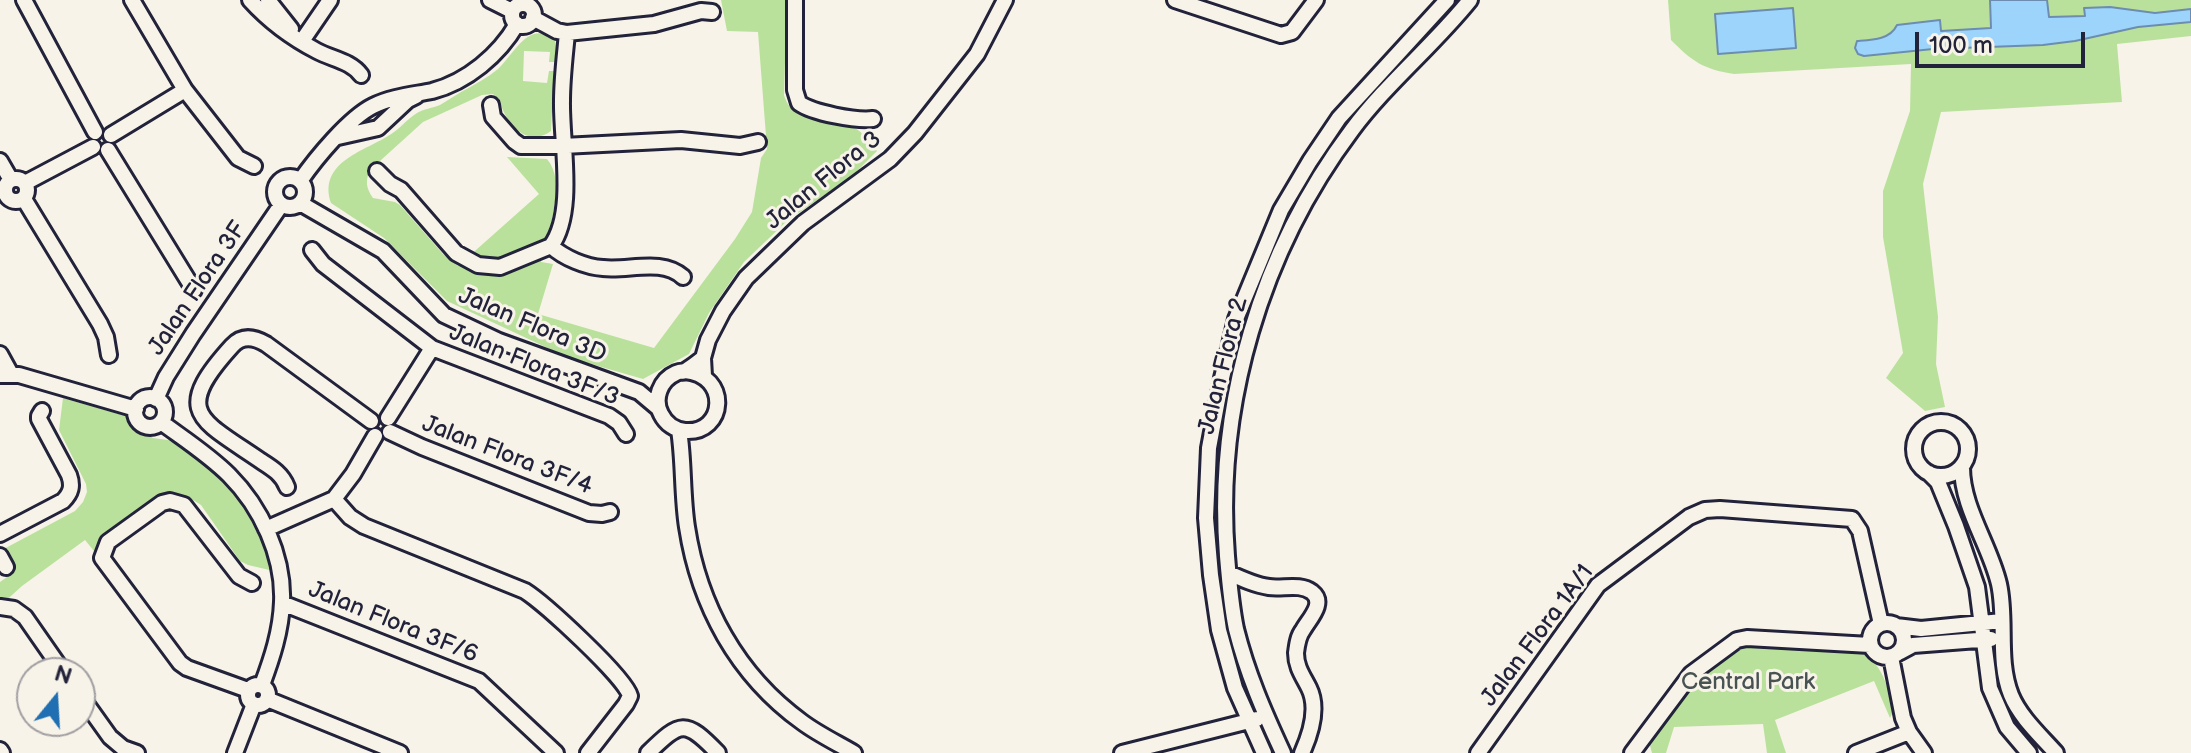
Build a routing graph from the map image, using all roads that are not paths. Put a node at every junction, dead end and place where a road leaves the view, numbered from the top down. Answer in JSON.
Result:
{"nodes":[{"id":1,"x":24,"y":0,"type":"edge"},
{"id":2,"x":132,"y":0,"type":"edge"},
{"id":3,"x":250,"y":0,"type":"edge"},
{"id":4,"x":268,"y":0,"type":"edge"},
{"id":5,"x":330,"y":0,"type":"edge"},
{"id":6,"x":490,"y":0,"type":"edge"},
{"id":7,"x":795,"y":0,"type":"edge"},
{"id":8,"x":1005,"y":0,"type":"edge"},
{"id":9,"x":1175,"y":0,"type":"edge"},
{"id":10,"x":1316,"y":0,"type":"edge"},
{"id":11,"x":1447,"y":0,"type":"edge"},
{"id":12,"x":1470,"y":0,"type":"edge"},
{"id":13,"x":530,"y":8,"type":"edge"},
{"id":14,"x":712,"y":12,"type":"dead end"},
{"id":15,"x":515,"y":18,"type":"junction"},
{"id":16,"x":567,"y":33,"type":"junction"},
{"id":17,"x":302,"y":41,"type":"junction"},
{"id":18,"x":361,"y":75,"type":"dead end"},
{"id":19,"x":185,"y":90,"type":"junction"},
{"id":20,"x":422,"y":93,"type":"junction"},
{"id":21,"x":491,"y":105,"type":"dead end"},
{"id":22,"x":873,"y":119,"type":"dead end"},
{"id":23,"x":95,"y":132,"type":"junction"},
{"id":24,"x":111,"y":135,"type":"junction"},
{"id":25,"x":338,"y":137,"type":"junction"},
{"id":26,"x":758,"y":142,"type":"dead end"},
{"id":27,"x":563,"y":146,"type":"junction"},
{"id":28,"x":93,"y":147,"type":"junction"},
{"id":29,"x":108,"y":150,"type":"junction"},
{"id":30,"x":0,"y":161,"type":"edge"},
{"id":31,"x":254,"y":166,"type":"dead end"},
{"id":32,"x":377,"y":171,"type":"dead end"},
{"id":33,"x":300,"y":181,"type":"junction"},
{"id":34,"x":18,"y":182,"type":"junction"},
{"id":35,"x":24,"y":199,"type":"junction"},
{"id":36,"x":4,"y":200,"type":"edge"},
{"id":37,"x":300,"y":203,"type":"junction"},
{"id":38,"x":281,"y":205,"type":"junction"},
{"id":39,"x":551,"y":246,"type":"junction"},
{"id":40,"x":312,"y":250,"type":"dead end"},
{"id":41,"x":683,"y":277,"type":"dead end"},
{"id":42,"x":194,"y":290,"type":"dead end"},
{"id":43,"x":432,"y":348,"type":"junction"},
{"id":44,"x":0,"y":354,"type":"edge"},
{"id":45,"x":109,"y":355,"type":"dead end"},
{"id":46,"x":703,"y":358,"type":"junction"},
{"id":47,"x":685,"y":371,"type":"junction"},
{"id":48,"x":5,"y":374,"type":"edge"},
{"id":49,"x":704,"y":376,"type":"junction"},
{"id":50,"x":660,"y":388,"type":"junction"},
{"id":51,"x":639,"y":392,"type":"junction"},
{"id":52,"x":156,"y":399,"type":"junction"},
{"id":53,"x":658,"y":408,"type":"junction"},
{"id":54,"x":136,"y":409,"type":"junction"},
{"id":55,"x":42,"y":411,"type":"dead end"},
{"id":56,"x":161,"y":422,"type":"junction"},
{"id":57,"x":381,"y":427,"type":"junction"},
{"id":58,"x":679,"y":430,"type":"junction"},
{"id":59,"x":698,"y":430,"type":"junction"},
{"id":60,"x":626,"y":434,"type":"dead end"},
{"id":61,"x":683,"y":455,"type":"junction"},
{"id":62,"x":1962,"y":467,"type":"junction"},
{"id":63,"x":1929,"y":473,"type":"junction"},
{"id":64,"x":287,"y":487,"type":"dead end"},
{"id":65,"x":334,"y":499,"type":"junction"},
{"id":66,"x":610,"y":512,"type":"dead end"},
{"id":67,"x":266,"y":529,"type":"junction"},
{"id":68,"x":0,"y":534,"type":"edge"},
{"id":69,"x":1229,"y":573,"type":"junction"},
{"id":70,"x":252,"y":583,"type":"dead end"},
{"id":71,"x":282,"y":603,"type":"junction"},
{"id":72,"x":0,"y":607,"type":"edge"},
{"id":73,"x":2002,"y":621,"type":"junction"},
{"id":74,"x":1981,"y":623,"type":"junction"},
{"id":75,"x":1889,"y":625,"type":"junction"},
{"id":76,"x":2004,"y":639,"type":"junction"},
{"id":77,"x":1983,"y":640,"type":"junction"},
{"id":78,"x":1870,"y":645,"type":"junction"},
{"id":79,"x":1895,"y":654,"type":"junction"},
{"id":80,"x":53,"y":657,"type":"edge"},
{"id":81,"x":258,"y":695,"type":"junction"},
{"id":82,"x":1265,"y":715,"type":"junction"},
{"id":83,"x":96,"y":717,"type":"edge"},
{"id":84,"x":1249,"y":722,"type":"junction"},
{"id":85,"x":1646,"y":732,"type":"junction"},
{"id":86,"x":1909,"y":732,"type":"junction"},
{"id":87,"x":1490,"y":736,"type":"junction"},
{"id":88,"x":137,"y":753,"type":"edge"},
{"id":89,"x":235,"y":753,"type":"edge"},
{"id":90,"x":400,"y":753,"type":"edge"},
{"id":91,"x":556,"y":753,"type":"edge"},
{"id":92,"x":588,"y":753,"type":"edge"},
{"id":93,"x":648,"y":753,"type":"edge"},
{"id":94,"x":718,"y":753,"type":"edge"},
{"id":95,"x":854,"y":753,"type":"edge"},
{"id":96,"x":1122,"y":753,"type":"edge"},
{"id":97,"x":1264,"y":753,"type":"edge"},
{"id":98,"x":1283,"y":753,"type":"edge"},
{"id":99,"x":1302,"y":753,"type":"edge"},
{"id":100,"x":1468,"y":753,"type":"edge"},
{"id":101,"x":1478,"y":753,"type":"edge"},
{"id":102,"x":1632,"y":753,"type":"edge"},
{"id":103,"x":1639,"y":753,"type":"edge"},
{"id":104,"x":1856,"y":753,"type":"edge"},
{"id":105,"x":1924,"y":753,"type":"edge"},
{"id":106,"x":2029,"y":753,"type":"edge"},
{"id":107,"x":2056,"y":753,"type":"edge"}],
"edges":[{"from":1,"to":23,"type":"street"},
{"from":2,"to":19,"type":"street"},
{"from":3,"to":17,"type":"street"},
{"from":4,"to":17,"type":"street"},
{"from":5,"to":17,"type":"street"},
{"from":6,"to":15,"type":"street"},
{"from":7,"to":22,"type":"street"},
{"from":8,"to":46,"type":"street","name":"Jalan Flora 3"},
{"from":9,"to":10,"type":"street"},
{"from":11,"to":84,"type":"street","name":"Jalan Flora 2"},
{"from":12,"to":69,"type":"street","name":"Jalan Flora 2"},
{"from":13,"to":15,"type":"street"},
{"from":13,"to":16,"type":"street"},
{"from":14,"to":16,"type":"street"},
{"from":15,"to":20,"type":"street"},
{"from":16,"to":27,"type":"street"},
{"from":17,"to":18,"type":"street"},
{"from":19,"to":24,"type":"street"},
{"from":19,"to":31,"type":"street"},
{"from":20,"to":25,"type":"street"},
{"from":20,"to":25,"type":"street"},
{"from":21,"to":27,"type":"street"},
{"from":23,"to":24,"type":"street"},
{"from":23,"to":28,"type":"street"},
{"from":24,"to":29,"type":"street"},
{"from":25,"to":33,"type":"street"},
{"from":26,"to":27,"type":"street"},
{"from":27,"to":39,"type":"street"},
{"from":28,"to":29,"type":"street"},
{"from":28,"to":34,"type":"street"},
{"from":29,"to":42,"type":"street"},
{"from":30,"to":34,"type":"street"},
{"from":32,"to":39,"type":"street"},
{"from":33,"to":37,"type":"street"},
{"from":33,"to":38,"type":"street"},
{"from":34,"to":35,"type":"street"},
{"from":34,"to":36,"type":"street"},
{"from":35,"to":36,"type":"street"},
{"from":35,"to":45,"type":"street"},
{"from":37,"to":38,"type":"street"},
{"from":37,"to":51,"type":"street","name":"Jalan Flora 3D"},
{"from":38,"to":52,"type":"street","name":"Jalan Flora 3F"},
{"from":39,"to":41,"type":"street"},
{"from":40,"to":43,"type":"street","name":"Jalan Flora 3F/3"},
{"from":43,"to":57,"type":"street"},
{"from":43,"to":60,"type":"street","name":"Jalan Flora 3F/3"},
{"from":44,"to":48,"type":"street"},
{"from":46,"to":47,"type":"street"},
{"from":46,"to":49,"type":"street","name":"Jalan Flora 3"},
{"from":47,"to":49,"type":"street"},
{"from":47,"to":50,"type":"street"},
{"from":48,"to":54,"type":"street"},
{"from":49,"to":59,"type":"street","name":"Jalan Flora 3"},
{"from":50,"to":51,"type":"street"},
{"from":50,"to":53,"type":"street"},
{"from":51,"to":53,"type":"street","name":"Jalan Flora 3D"},
{"from":52,"to":54,"type":"street"},
{"from":52,"to":56,"type":"street"},
{"from":53,"to":58,"type":"street"},
{"from":54,"to":56,"type":"street"},
{"from":55,"to":68,"type":"street"},
{"from":56,"to":67,"type":"street"},
{"from":57,"to":64,"type":"street","name":"Jalan Flora 3F/4"},
{"from":57,"to":65,"type":"street"},
{"from":57,"to":66,"type":"street","name":"Jalan Flora 3F/4"},
{"from":58,"to":59,"type":"street"},
{"from":58,"to":61,"type":"street"},
{"from":59,"to":61,"type":"street","name":"Jalan Flora 3"},
{"from":61,"to":95,"type":"street"},
{"from":62,"to":63,"type":"street"},
{"from":62,"to":63,"type":"street"},
{"from":62,"to":73,"type":"street"},
{"from":63,"to":74,"type":"street"},
{"from":65,"to":67,"type":"street"},
{"from":65,"to":92,"type":"street"},
{"from":67,"to":71,"type":"street"},
{"from":69,"to":82,"type":"street","name":"Jalan Flora 2"},
{"from":69,"to":99,"type":"street"},
{"from":70,"to":81,"type":"street"},
{"from":71,"to":81,"type":"street"},
{"from":71,"to":91,"type":"street","name":"Jalan Flora 3F/6"},
{"from":72,"to":80,"type":"street"},
{"from":73,"to":74,"type":"street"},
{"from":73,"to":76,"type":"street"},
{"from":74,"to":75,"type":"street"},
{"from":74,"to":77,"type":"street"},
{"from":75,"to":78,"type":"street"},
{"from":75,"to":79,"type":"street"},
{"from":75,"to":87,"type":"street","name":"Jalan Flora 1A/1"},
{"from":76,"to":77,"type":"street"},
{"from":76,"to":107,"type":"street"},
{"from":77,"to":79,"type":"street"},
{"from":77,"to":106,"type":"street"},
{"from":78,"to":79,"type":"street"},
{"from":78,"to":85,"type":"street"},
{"from":79,"to":86,"type":"street"},
{"from":81,"to":89,"type":"street"},
{"from":81,"to":90,"type":"street"},
{"from":82,"to":84,"type":"street"},
{"from":82,"to":98,"type":"street","name":"Jalan Flora 2"},
{"from":83,"to":88,"type":"street"},
{"from":84,"to":96,"type":"street"},
{"from":84,"to":97,"type":"street","name":"Jalan Flora 2"},
{"from":85,"to":102,"type":"street"},
{"from":85,"to":103,"type":"street"},
{"from":86,"to":104,"type":"street"},
{"from":86,"to":105,"type":"street"},
{"from":87,"to":100,"type":"street"},
{"from":87,"to":101,"type":"street","name":"Jalan Flora 1A/1"},
{"from":93,"to":94,"type":"street"}]}
